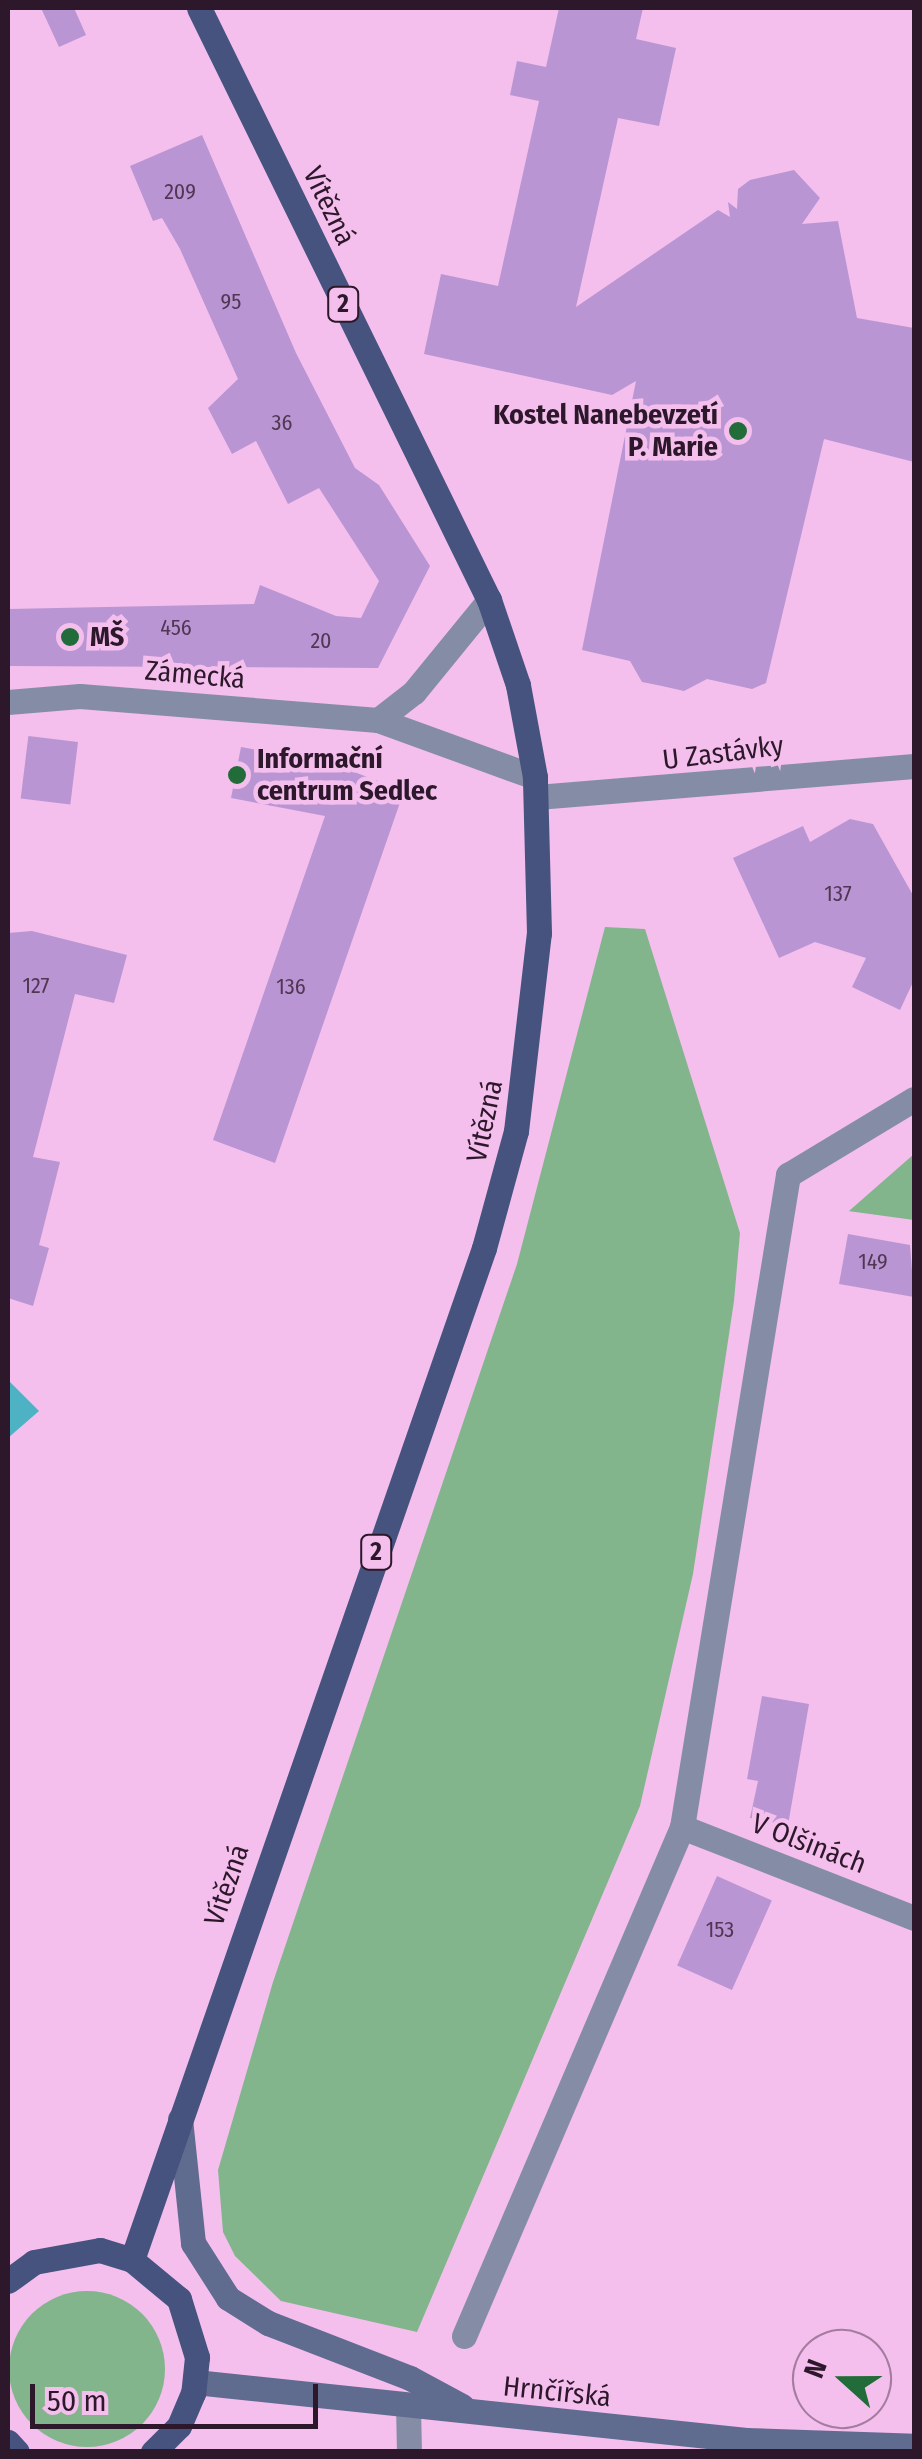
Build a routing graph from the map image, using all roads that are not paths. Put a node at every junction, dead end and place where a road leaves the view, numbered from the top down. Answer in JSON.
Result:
{"nodes":[{"id":1,"x":199,"y":8,"type":"edge"},
{"id":2,"x":489,"y":600,"type":"junction"},
{"id":3,"x":8,"y":702,"type":"edge"},
{"id":4,"x":378,"y":720,"type":"junction"},
{"id":5,"x":914,"y":766,"type":"edge"},
{"id":6,"x":536,"y":787,"type":"junction"},
{"id":7,"x":914,"y":1099,"type":"edge"},
{"id":8,"x":682,"y":1827,"type":"junction"},
{"id":9,"x":914,"y":1918,"type":"edge"},
{"id":10,"x":180,"y":2111,"type":"junction"},
{"id":11,"x":132,"y":2260,"type":"junction"},
{"id":12,"x":8,"y":2282,"type":"edge"},
{"id":13,"x":464,"y":2336,"type":"dead end"},
{"id":14,"x":195,"y":2382,"type":"junction"},
{"id":15,"x":408,"y":2406,"type":"junction"},
{"id":16,"x":476,"y":2414,"type":"junction"},
{"id":17,"x":8,"y":2442,"type":"edge"},
{"id":18,"x":914,"y":2446,"type":"edge"},
{"id":19,"x":17,"y":2452,"type":"edge"},
{"id":20,"x":154,"y":2452,"type":"edge"},
{"id":21,"x":408,"y":2452,"type":"edge"}],
"edges":[{"from":1,"to":2,"type":"main road","name":"Vítězná","number":"2"},
{"from":2,"to":4,"type":"street"},
{"from":2,"to":6,"type":"main road","name":"Vítězná","number":"2"},
{"from":3,"to":4,"type":"street","name":"Zámecká"},
{"from":4,"to":6,"type":"street","name":"Zámecká"},
{"from":5,"to":6,"type":"street","name":"U Zastávky"},
{"from":6,"to":10,"type":"main road","name":"Vítězná","number":"2"},
{"from":7,"to":8,"type":"street"},
{"from":8,"to":9,"type":"street","name":"V Olšinách"},
{"from":8,"to":13,"type":"street"},
{"from":10,"to":11,"type":"main road","name":"Vítězná","number":"2"},
{"from":10,"to":16,"type":"main road"},
{"from":11,"to":12,"type":"main road"},
{"from":11,"to":14,"type":"main road"},
{"from":14,"to":15,"type":"main road","name":"Hrnčířská"},
{"from":14,"to":20,"type":"main road"},
{"from":15,"to":16,"type":"main road","name":"Hrnčířská"},
{"from":15,"to":21,"type":"street"},
{"from":16,"to":18,"type":"main road","name":"Hrnčířská"},
{"from":17,"to":19,"type":"main road"}]}
